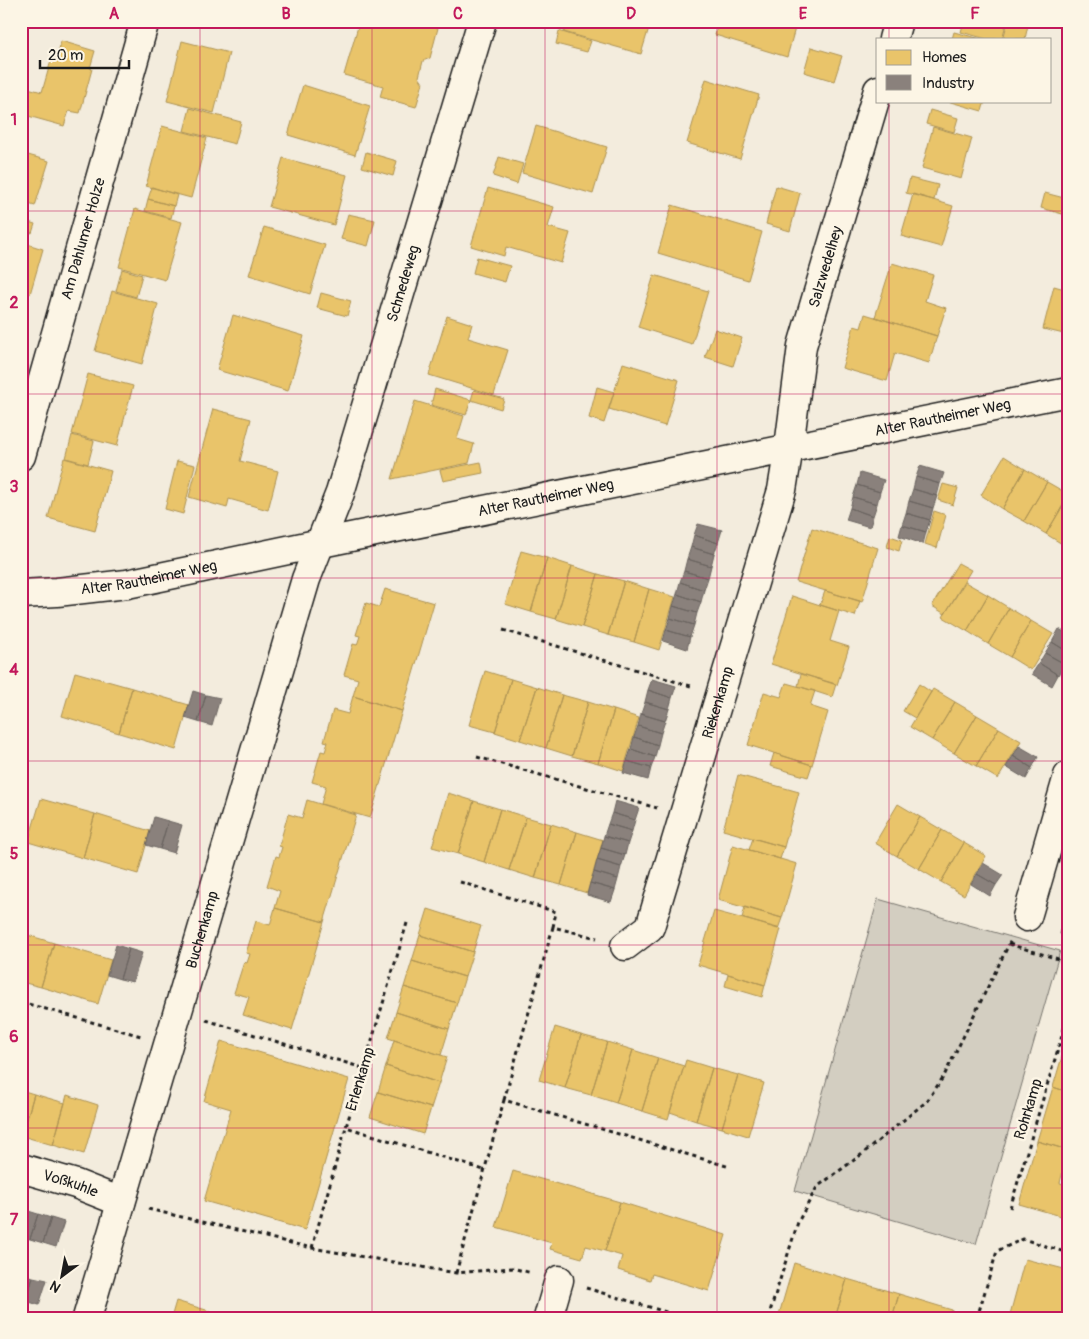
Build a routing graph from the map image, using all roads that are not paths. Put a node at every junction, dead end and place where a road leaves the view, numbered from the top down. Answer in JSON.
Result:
{"nodes":[{"id":1,"x":145,"y":21,"type":"edge"},
{"id":2,"x":482,"y":21,"type":"edge"},
{"id":3,"x":898,"y":21,"type":"edge"},
{"id":4,"x":893,"y":38,"type":"edge"},
{"id":5,"x":876,"y":97,"type":"edge"},
{"id":6,"x":1068,"y":392,"type":"edge"},
{"id":7,"x":789,"y":447,"type":"junction"},
{"id":8,"x":21,"y":456,"type":"edge"},
{"id":9,"x":321,"y":543,"type":"junction"},
{"id":10,"x":21,"y":594,"type":"edge"},
{"id":11,"x":1068,"y":776,"type":"edge"},
{"id":12,"x":1020,"y":927,"type":"road end"},
{"id":13,"x":625,"y":946,"type":"road end"},
{"id":14,"x":21,"y":1168,"type":"edge"},
{"id":15,"x":121,"y":1202,"type":"junction"},
{"id":16,"x":559,"y":1280,"type":"dead end"},
{"id":17,"x":87,"y":1318,"type":"edge"},
{"id":18,"x":548,"y":1318,"type":"edge"}],
"edges":[{"from":1,"to":8,"type":"street","name":"Am Dahlumer Holze"},
{"from":2,"to":9,"type":"street","name":"Schnedeweg"},
{"from":3,"to":4,"type":"street"},
{"from":5,"to":7,"type":"street","name":"Salzwedelhey"},
{"from":6,"to":7,"type":"street","name":"Alter Rautheimer Weg"},
{"from":7,"to":9,"type":"street","name":"Alter Rautheimer Weg"},
{"from":7,"to":13,"type":"street","name":"Riekenkamp"},
{"from":9,"to":10,"type":"street","name":"Alter Rautheimer Weg"},
{"from":9,"to":15,"type":"street","name":"Buchenkamp"},
{"from":11,"to":12,"type":"street"},
{"from":14,"to":15,"type":"street","name":"Voßkuhle"},
{"from":15,"to":17,"type":"street","name":"Buchenkamp"},
{"from":16,"to":18,"type":"street"}]}
